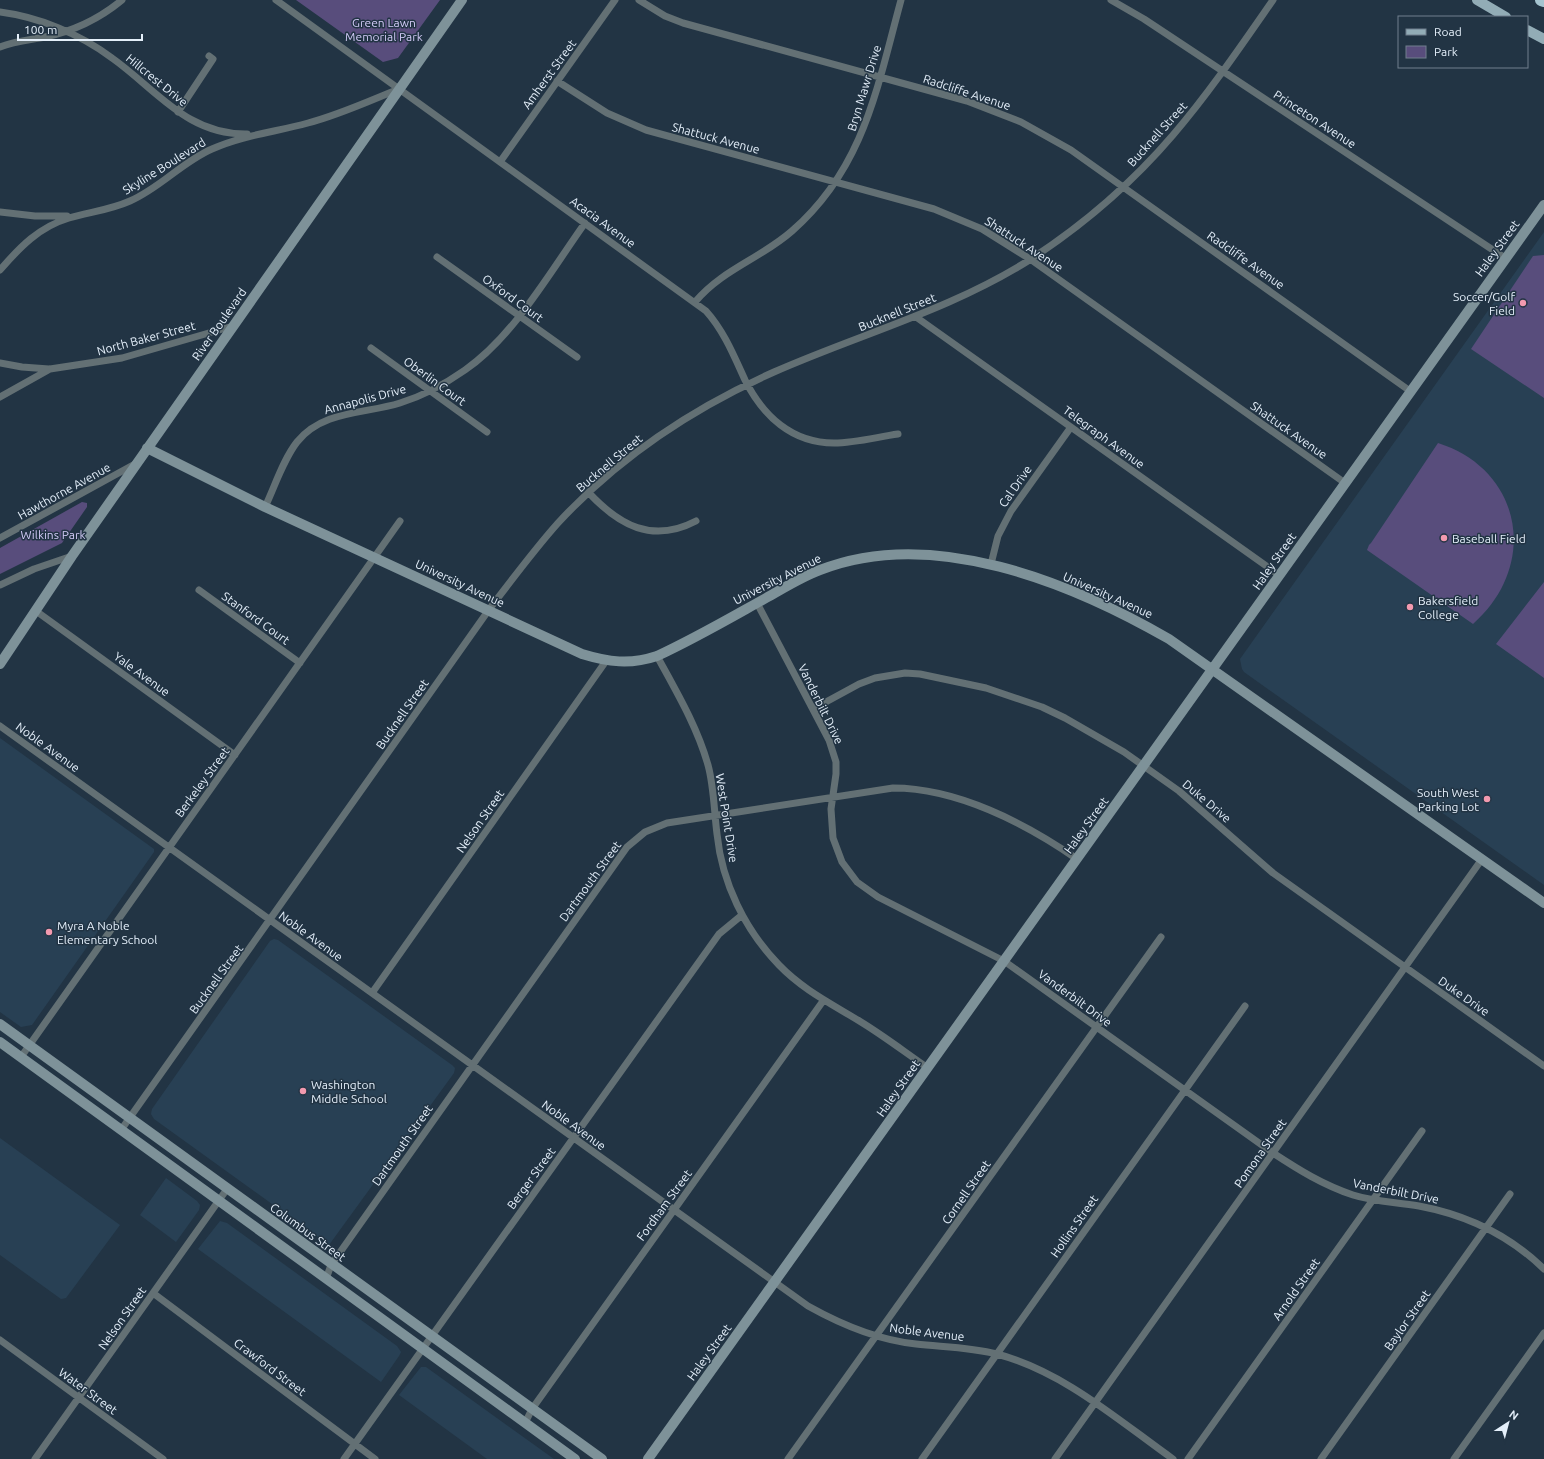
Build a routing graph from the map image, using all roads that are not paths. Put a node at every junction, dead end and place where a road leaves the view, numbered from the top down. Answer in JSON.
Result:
{"nodes":[{"id":1,"x":122,"y":0,"type":"edge"},
{"id":2,"x":276,"y":0,"type":"edge"},
{"id":3,"x":462,"y":0,"type":"edge"},
{"id":4,"x":615,"y":0,"type":"edge"},
{"id":5,"x":638,"y":0,"type":"edge"},
{"id":6,"x":901,"y":0,"type":"edge"},
{"id":7,"x":1111,"y":0,"type":"edge"},
{"id":8,"x":1273,"y":0,"type":"edge"},
{"id":9,"x":1477,"y":0,"type":"edge"},
{"id":10,"x":1541,"y":0,"type":"edge"},
{"id":11,"x":1544,"y":1,"type":"edge"},
{"id":12,"x":0,"y":12,"type":"edge"},
{"id":13,"x":1504,"y":16,"type":"edge"},
{"id":14,"x":66,"y":31,"type":"junction"},
{"id":15,"x":1528,"y":31,"type":"edge"},
{"id":16,"x":1544,"y":40,"type":"edge"},
{"id":17,"x":0,"y":47,"type":"edge"},
{"id":18,"x":209,"y":56,"type":"dead end"},
{"id":19,"x":1223,"y":71,"type":"junction"},
{"id":20,"x":880,"y":77,"type":"junction"},
{"id":21,"x":557,"y":81,"type":"junction"},
{"id":22,"x":399,"y":89,"type":"junction"},
{"id":23,"x":178,"y":112,"type":"junction"},
{"id":24,"x":259,"y":133,"type":"junction"},
{"id":25,"x":500,"y":162,"type":"junction"},
{"id":26,"x":836,"y":182,"type":"junction"},
{"id":27,"x":1123,"y":187,"type":"junction"},
{"id":28,"x":1544,"y":205,"type":"edge"},
{"id":29,"x":0,"y":212,"type":"edge"},
{"id":30,"x":83,"y":215,"type":"junction"},
{"id":31,"x":585,"y":223,"type":"junction"},
{"id":32,"x":437,"y":257,"type":"dead end"},
{"id":33,"x":1506,"y":258,"type":"junction"},
{"id":34,"x":1030,"y":259,"type":"junction"},
{"id":35,"x":0,"y":270,"type":"edge"},
{"id":36,"x":695,"y":302,"type":"junction"},
{"id":37,"x":519,"y":316,"type":"junction"},
{"id":38,"x":916,"y":317,"type":"junction"},
{"id":39,"x":233,"y":326,"type":"junction"},
{"id":40,"x":371,"y":348,"type":"dead end"},
{"id":41,"x":577,"y":357,"type":"dead end"},
{"id":42,"x":0,"y":363,"type":"edge"},
{"id":43,"x":50,"y":369,"type":"junction"},
{"id":44,"x":747,"y":384,"type":"junction"},
{"id":45,"x":430,"y":391,"type":"junction"},
{"id":46,"x":1410,"y":392,"type":"junction"},
{"id":47,"x":0,"y":397,"type":"edge"},
{"id":48,"x":1071,"y":427,"type":"junction"},
{"id":49,"x":487,"y":432,"type":"dead end"},
{"id":50,"x":898,"y":434,"type":"dead end"},
{"id":51,"x":148,"y":448,"type":"junction"},
{"id":52,"x":138,"y":462,"type":"junction"},
{"id":53,"x":1345,"y":483,"type":"junction"},
{"id":54,"x":589,"y":493,"type":"junction"},
{"id":55,"x":265,"y":506,"type":"junction"},
{"id":56,"x":400,"y":521,"type":"dead end"},
{"id":57,"x":696,"y":521,"type":"dead end"},
{"id":58,"x":0,"y":538,"type":"edge"},
{"id":59,"x":72,"y":556,"type":"junction"},
{"id":60,"x":374,"y":558,"type":"junction"},
{"id":61,"x":991,"y":564,"type":"junction"},
{"id":62,"x":1279,"y":576,"type":"junction"},
{"id":63,"x":0,"y":585,"type":"edge"},
{"id":64,"x":199,"y":590,"type":"dead end"},
{"id":65,"x":757,"y":603,"type":"junction"},
{"id":66,"x":36,"y":611,"type":"junction"},
{"id":67,"x":488,"y":611,"type":"junction"},
{"id":68,"x":657,"y":656,"type":"junction"},
{"id":69,"x":606,"y":661,"type":"junction"},
{"id":70,"x":300,"y":663,"type":"junction"},
{"id":71,"x":0,"y":664,"type":"edge"},
{"id":72,"x":1214,"y":669,"type":"junction"},
{"id":73,"x":813,"y":708,"type":"junction"},
{"id":74,"x":0,"y":726,"type":"edge"},
{"id":75,"x":235,"y":756,"type":"junction"},
{"id":76,"x":1144,"y":766,"type":"junction"},
{"id":77,"x":834,"y":797,"type":"junction"},
{"id":78,"x":715,"y":815,"type":"junction"},
{"id":79,"x":168,"y":847,"type":"junction"},
{"id":80,"x":1077,"y":859,"type":"junction"},
{"id":81,"x":1482,"y":859,"type":"junction"},
{"id":82,"x":1544,"y":903,"type":"edge"},
{"id":83,"x":742,"y":915,"type":"junction"},
{"id":84,"x":271,"y":920,"type":"junction"},
{"id":85,"x":1161,"y":937,"type":"dead end"},
{"id":86,"x":1004,"y":961,"type":"junction"},
{"id":87,"x":1405,"y":968,"type":"junction"},
{"id":88,"x":372,"y":993,"type":"junction"},
{"id":89,"x":823,"y":1001,"type":"junction"},
{"id":90,"x":1245,"y":1006,"type":"dead end"},
{"id":91,"x":0,"y":1024,"type":"edge"},
{"id":92,"x":1097,"y":1027,"type":"junction"},
{"id":93,"x":0,"y":1042,"type":"edge"},
{"id":94,"x":28,"y":1045,"type":"junction"},
{"id":95,"x":21,"y":1057,"type":"junction"},
{"id":96,"x":473,"y":1065,"type":"junction"},
{"id":97,"x":1544,"y":1066,"type":"edge"},
{"id":98,"x":928,"y":1068,"type":"junction"},
{"id":99,"x":1185,"y":1090,"type":"junction"},
{"id":100,"x":129,"y":1118,"type":"junction"},
{"id":101,"x":121,"y":1130,"type":"junction"},
{"id":102,"x":1422,"y":1132,"type":"dead end"},
{"id":103,"x":573,"y":1138,"type":"junction"},
{"id":104,"x":1273,"y":1153,"type":"junction"},
{"id":105,"x":227,"y":1189,"type":"junction"},
{"id":106,"x":1510,"y":1194,"type":"dead end"},
{"id":107,"x":219,"y":1200,"type":"junction"},
{"id":108,"x":1373,"y":1200,"type":"junction"},
{"id":109,"x":674,"y":1210,"type":"junction"},
{"id":110,"x":1486,"y":1227,"type":"junction"},
{"id":111,"x":331,"y":1265,"type":"junction"},
{"id":112,"x":1544,"y":1269,"type":"edge"},
{"id":113,"x":326,"y":1279,"type":"junction"},
{"id":114,"x":775,"y":1283,"type":"junction"},
{"id":115,"x":153,"y":1293,"type":"junction"},
{"id":116,"x":1544,"y":1333,"type":"edge"},
{"id":117,"x":431,"y":1336,"type":"junction"},
{"id":118,"x":876,"y":1336,"type":"junction"},
{"id":119,"x":0,"y":1340,"type":"edge"},
{"id":120,"x":422,"y":1349,"type":"junction"},
{"id":121,"x":997,"y":1354,"type":"junction"},
{"id":122,"x":79,"y":1398,"type":"junction"},
{"id":123,"x":1095,"y":1403,"type":"junction"},
{"id":124,"x":532,"y":1409,"type":"junction"},
{"id":125,"x":525,"y":1423,"type":"junction"},
{"id":126,"x":354,"y":1444,"type":"junction"},
{"id":127,"x":35,"y":1459,"type":"edge"},
{"id":128,"x":163,"y":1459,"type":"edge"},
{"id":129,"x":344,"y":1459,"type":"edge"},
{"id":130,"x":375,"y":1459,"type":"edge"},
{"id":131,"x":576,"y":1459,"type":"edge"},
{"id":132,"x":602,"y":1459,"type":"edge"},
{"id":133,"x":648,"y":1459,"type":"edge"},
{"id":134,"x":788,"y":1459,"type":"edge"},
{"id":135,"x":922,"y":1459,"type":"edge"},
{"id":136,"x":1055,"y":1459,"type":"edge"},
{"id":137,"x":1174,"y":1459,"type":"edge"},
{"id":138,"x":1188,"y":1459,"type":"edge"},
{"id":139,"x":1321,"y":1459,"type":"edge"},
{"id":140,"x":1454,"y":1459,"type":"edge"}],
"edges":[{"from":1,"to":14,"type":"street"},
{"from":2,"to":22,"type":"street","name":"Acacia Avenue"},
{"from":3,"to":22,"type":"street","name":"River Boulevard"},
{"from":4,"to":21,"type":"street","name":"Amherst Street"},
{"from":5,"to":20,"type":"street","name":"Radcliffe Avenue"},
{"from":6,"to":20,"type":"street","name":"Bryn Mawr Drive"},
{"from":7,"to":19,"type":"street","name":"Princeton Avenue"},
{"from":8,"to":19,"type":"street","name":"Bucknell Street"},
{"from":9,"to":13,"type":"main road"},
{"from":10,"to":11,"type":"highway"},
{"from":12,"to":14,"type":"street","name":"Hillcrest Drive"},
{"from":14,"to":17,"type":"street"},
{"from":14,"to":23,"type":"street","name":"Hillcrest Drive"},
{"from":15,"to":16,"type":"main road"},
{"from":18,"to":23,"type":"street"},
{"from":19,"to":27,"type":"street","name":"Bucknell Street"},
{"from":19,"to":33,"type":"street","name":"Princeton Avenue"},
{"from":20,"to":26,"type":"street","name":"Bryn Mawr Drive"},
{"from":20,"to":27,"type":"street","name":"Radcliffe Avenue"},
{"from":21,"to":25,"type":"street","name":"Amherst Street"},
{"from":21,"to":26,"type":"street","name":"Shattuck Avenue"},
{"from":22,"to":24,"type":"street","name":"Skyline Boulevard"},
{"from":22,"to":25,"type":"street","name":"Acacia Avenue"},
{"from":22,"to":39,"type":"street","name":"River Boulevard"},
{"from":23,"to":24,"type":"street","name":"Hillcrest Drive"},
{"from":24,"to":30,"type":"street","name":"Skyline Boulevard"},
{"from":25,"to":31,"type":"street","name":"Acacia Avenue"},
{"from":26,"to":34,"type":"street","name":"Shattuck Avenue"},
{"from":26,"to":36,"type":"street","name":"Bryn Mawr Drive"},
{"from":27,"to":34,"type":"street","name":"Bucknell Street"},
{"from":27,"to":46,"type":"street","name":"Radcliffe Avenue"},
{"from":28,"to":33,"type":"street","name":"Haley Street"},
{"from":29,"to":30,"type":"street"},
{"from":30,"to":35,"type":"street","name":"Skyline Boulevard"},
{"from":31,"to":36,"type":"street","name":"Acacia Avenue"},
{"from":31,"to":37,"type":"street","name":"Annapolis Drive"},
{"from":32,"to":37,"type":"street","name":"Oxford Court"},
{"from":33,"to":46,"type":"street","name":"Haley Street"},
{"from":34,"to":38,"type":"street","name":"Bucknell Street"},
{"from":34,"to":53,"type":"street","name":"Shattuck Avenue"},
{"from":36,"to":44,"type":"street","name":"Acacia Avenue"},
{"from":37,"to":41,"type":"street","name":"Oxford Court"},
{"from":37,"to":45,"type":"street","name":"Annapolis Drive"},
{"from":38,"to":44,"type":"street","name":"Bucknell Street"},
{"from":38,"to":48,"type":"street","name":"Telegraph Avenue"},
{"from":39,"to":43,"type":"street","name":"North Baker Street"},
{"from":39,"to":51,"type":"street","name":"River Boulevard"},
{"from":40,"to":45,"type":"street","name":"Oberlin Court"},
{"from":42,"to":43,"type":"street"},
{"from":43,"to":47,"type":"street","name":"North Baker Street"},
{"from":44,"to":50,"type":"street","name":"Acacia Avenue"},
{"from":44,"to":54,"type":"street","name":"Bucknell Street"},
{"from":45,"to":49,"type":"street","name":"Oberlin Court"},
{"from":45,"to":55,"type":"street","name":"Annapolis Drive"},
{"from":46,"to":53,"type":"street","name":"Haley Street"},
{"from":48,"to":61,"type":"street","name":"Cal Drive"},
{"from":48,"to":62,"type":"street","name":"Telegraph Avenue"},
{"from":51,"to":52,"type":"street","name":"River Boulevard"},
{"from":51,"to":55,"type":"street","name":"University Avenue"},
{"from":52,"to":58,"type":"street","name":"Hawthorne Avenue"},
{"from":52,"to":59,"type":"street","name":"River Boulevard"},
{"from":53,"to":62,"type":"street","name":"Haley Street"},
{"from":54,"to":57,"type":"street"},
{"from":54,"to":67,"type":"street","name":"Bucknell Street"},
{"from":55,"to":60,"type":"street","name":"University Avenue"},
{"from":56,"to":60,"type":"street","name":"Berkeley Street"},
{"from":59,"to":63,"type":"street"},
{"from":59,"to":66,"type":"street","name":"River Boulevard"},
{"from":60,"to":67,"type":"street","name":"University Avenue"},
{"from":60,"to":70,"type":"street","name":"Berkeley Street"},
{"from":61,"to":65,"type":"street","name":"University Avenue"},
{"from":61,"to":72,"type":"street","name":"University Avenue"},
{"from":62,"to":72,"type":"street","name":"Haley Street"},
{"from":64,"to":70,"type":"street","name":"Stanford Court"},
{"from":65,"to":68,"type":"street","name":"University Avenue"},
{"from":65,"to":73,"type":"street","name":"Vanderbilt Drive"},
{"from":66,"to":71,"type":"street","name":"River Boulevard"},
{"from":66,"to":75,"type":"street","name":"Yale Avenue"},
{"from":67,"to":69,"type":"street","name":"University Avenue"},
{"from":67,"to":84,"type":"street","name":"Bucknell Street"},
{"from":68,"to":69,"type":"street","name":"University Avenue"},
{"from":68,"to":78,"type":"street","name":"West Point Drive"},
{"from":69,"to":88,"type":"street","name":"Nelson Street"},
{"from":70,"to":75,"type":"street","name":"Berkeley Street"},
{"from":72,"to":76,"type":"street","name":"Haley Street"},
{"from":72,"to":81,"type":"street","name":"University Avenue"},
{"from":73,"to":76,"type":"street","name":"Duke Drive"},
{"from":73,"to":77,"type":"street","name":"Vanderbilt Drive"},
{"from":74,"to":79,"type":"street","name":"Noble Avenue"},
{"from":75,"to":79,"type":"street","name":"Berkeley Street"},
{"from":76,"to":80,"type":"street","name":"Haley Street"},
{"from":76,"to":87,"type":"street","name":"Duke Drive"},
{"from":77,"to":78,"type":"street","name":"Dartmouth Street"},
{"from":77,"to":80,"type":"street","name":"Dartmouth Street"},
{"from":77,"to":86,"type":"street","name":"Vanderbilt Drive"},
{"from":78,"to":83,"type":"street","name":"West Point Drive"},
{"from":78,"to":96,"type":"street","name":"Dartmouth Street"},
{"from":79,"to":84,"type":"street","name":"Noble Avenue"},
{"from":79,"to":94,"type":"street","name":"Berkeley Street"},
{"from":80,"to":86,"type":"street","name":"Haley Street"},
{"from":81,"to":82,"type":"street","name":"University Avenue"},
{"from":81,"to":87,"type":"street","name":"Pomona Street"},
{"from":83,"to":89,"type":"street","name":"West Point Drive"},
{"from":83,"to":103,"type":"street","name":"Berger Street"},
{"from":84,"to":88,"type":"street","name":"Noble Avenue"},
{"from":84,"to":100,"type":"street","name":"Bucknell Street"},
{"from":85,"to":92,"type":"street","name":"Cornell Street"},
{"from":86,"to":92,"type":"street","name":"Vanderbilt Drive"},
{"from":86,"to":98,"type":"street","name":"Haley Street"},
{"from":87,"to":97,"type":"street","name":"Duke Drive"},
{"from":87,"to":104,"type":"street","name":"Pomona Street"},
{"from":88,"to":96,"type":"street","name":"Noble Avenue"},
{"from":89,"to":98,"type":"street","name":"West Point Drive"},
{"from":89,"to":109,"type":"street","name":"Fordham Street"},
{"from":90,"to":99,"type":"street","name":"Hollins Street"},
{"from":91,"to":94,"type":"street","name":"Columbus Street"},
{"from":92,"to":99,"type":"street","name":"Vanderbilt Drive"},
{"from":92,"to":118,"type":"street","name":"Cornell Street"},
{"from":93,"to":95,"type":"street"},
{"from":94,"to":95,"type":"street","name":"Berkeley Street"},
{"from":94,"to":100,"type":"street","name":"Columbus Street"},
{"from":95,"to":101,"type":"street"},
{"from":96,"to":103,"type":"street","name":"Noble Avenue"},
{"from":96,"to":111,"type":"street","name":"Dartmouth Street"},
{"from":98,"to":114,"type":"street","name":"Haley Street"},
{"from":99,"to":104,"type":"street","name":"Vanderbilt Drive"},
{"from":99,"to":121,"type":"street","name":"Hollins Street"},
{"from":100,"to":101,"type":"street","name":"Bucknell Street"},
{"from":100,"to":105,"type":"street","name":"Columbus Street"},
{"from":101,"to":107,"type":"street"},
{"from":102,"to":108,"type":"street","name":"Arnold Street"},
{"from":103,"to":109,"type":"street","name":"Noble Avenue"},
{"from":103,"to":117,"type":"street","name":"Berger Street"},
{"from":104,"to":108,"type":"street","name":"Vanderbilt Drive"},
{"from":104,"to":123,"type":"street","name":"Pomona Street"},
{"from":105,"to":107,"type":"street","name":"Nelson Street"},
{"from":105,"to":111,"type":"street","name":"Columbus Street"},
{"from":106,"to":110,"type":"street","name":"Baylor Street"},
{"from":107,"to":113,"type":"street"},
{"from":107,"to":115,"type":"street","name":"Nelson Street"},
{"from":108,"to":110,"type":"street","name":"Vanderbilt Drive"},
{"from":108,"to":138,"type":"street","name":"Arnold Street"},
{"from":109,"to":114,"type":"street","name":"Noble Avenue"},
{"from":109,"to":124,"type":"street","name":"Fordham Street"},
{"from":110,"to":112,"type":"street","name":"Vanderbilt Drive"},
{"from":110,"to":139,"type":"street","name":"Baylor Street"},
{"from":111,"to":113,"type":"street","name":"Dartmouth Street"},
{"from":111,"to":117,"type":"street","name":"Columbus Street"},
{"from":113,"to":120,"type":"street"},
{"from":114,"to":118,"type":"street","name":"Noble Avenue"},
{"from":114,"to":133,"type":"street","name":"Haley Street"},
{"from":115,"to":122,"type":"street","name":"Nelson Street"},
{"from":115,"to":126,"type":"street","name":"Crawford Street"},
{"from":116,"to":140,"type":"street"},
{"from":117,"to":120,"type":"street","name":"Berger Street"},
{"from":117,"to":124,"type":"street","name":"Columbus Street"},
{"from":118,"to":121,"type":"street","name":"Noble Avenue"},
{"from":118,"to":134,"type":"street","name":"Cornell Street"},
{"from":119,"to":122,"type":"street","name":"Water Street"},
{"from":120,"to":125,"type":"street"},
{"from":120,"to":126,"type":"street","name":"Berger Street"},
{"from":121,"to":123,"type":"street","name":"Noble Avenue"},
{"from":121,"to":135,"type":"street","name":"Hollins Street"},
{"from":122,"to":127,"type":"street","name":"Nelson Street"},
{"from":122,"to":128,"type":"street","name":"Water Street"},
{"from":123,"to":136,"type":"street","name":"Pomona Street"},
{"from":123,"to":137,"type":"street","name":"Noble Avenue"},
{"from":124,"to":125,"type":"street","name":"Fordham Street"},
{"from":124,"to":132,"type":"street","name":"Columbus Street"},
{"from":125,"to":131,"type":"street"},
{"from":126,"to":129,"type":"street","name":"Berger Street"},
{"from":126,"to":130,"type":"street","name":"Crawford Street"}]}
